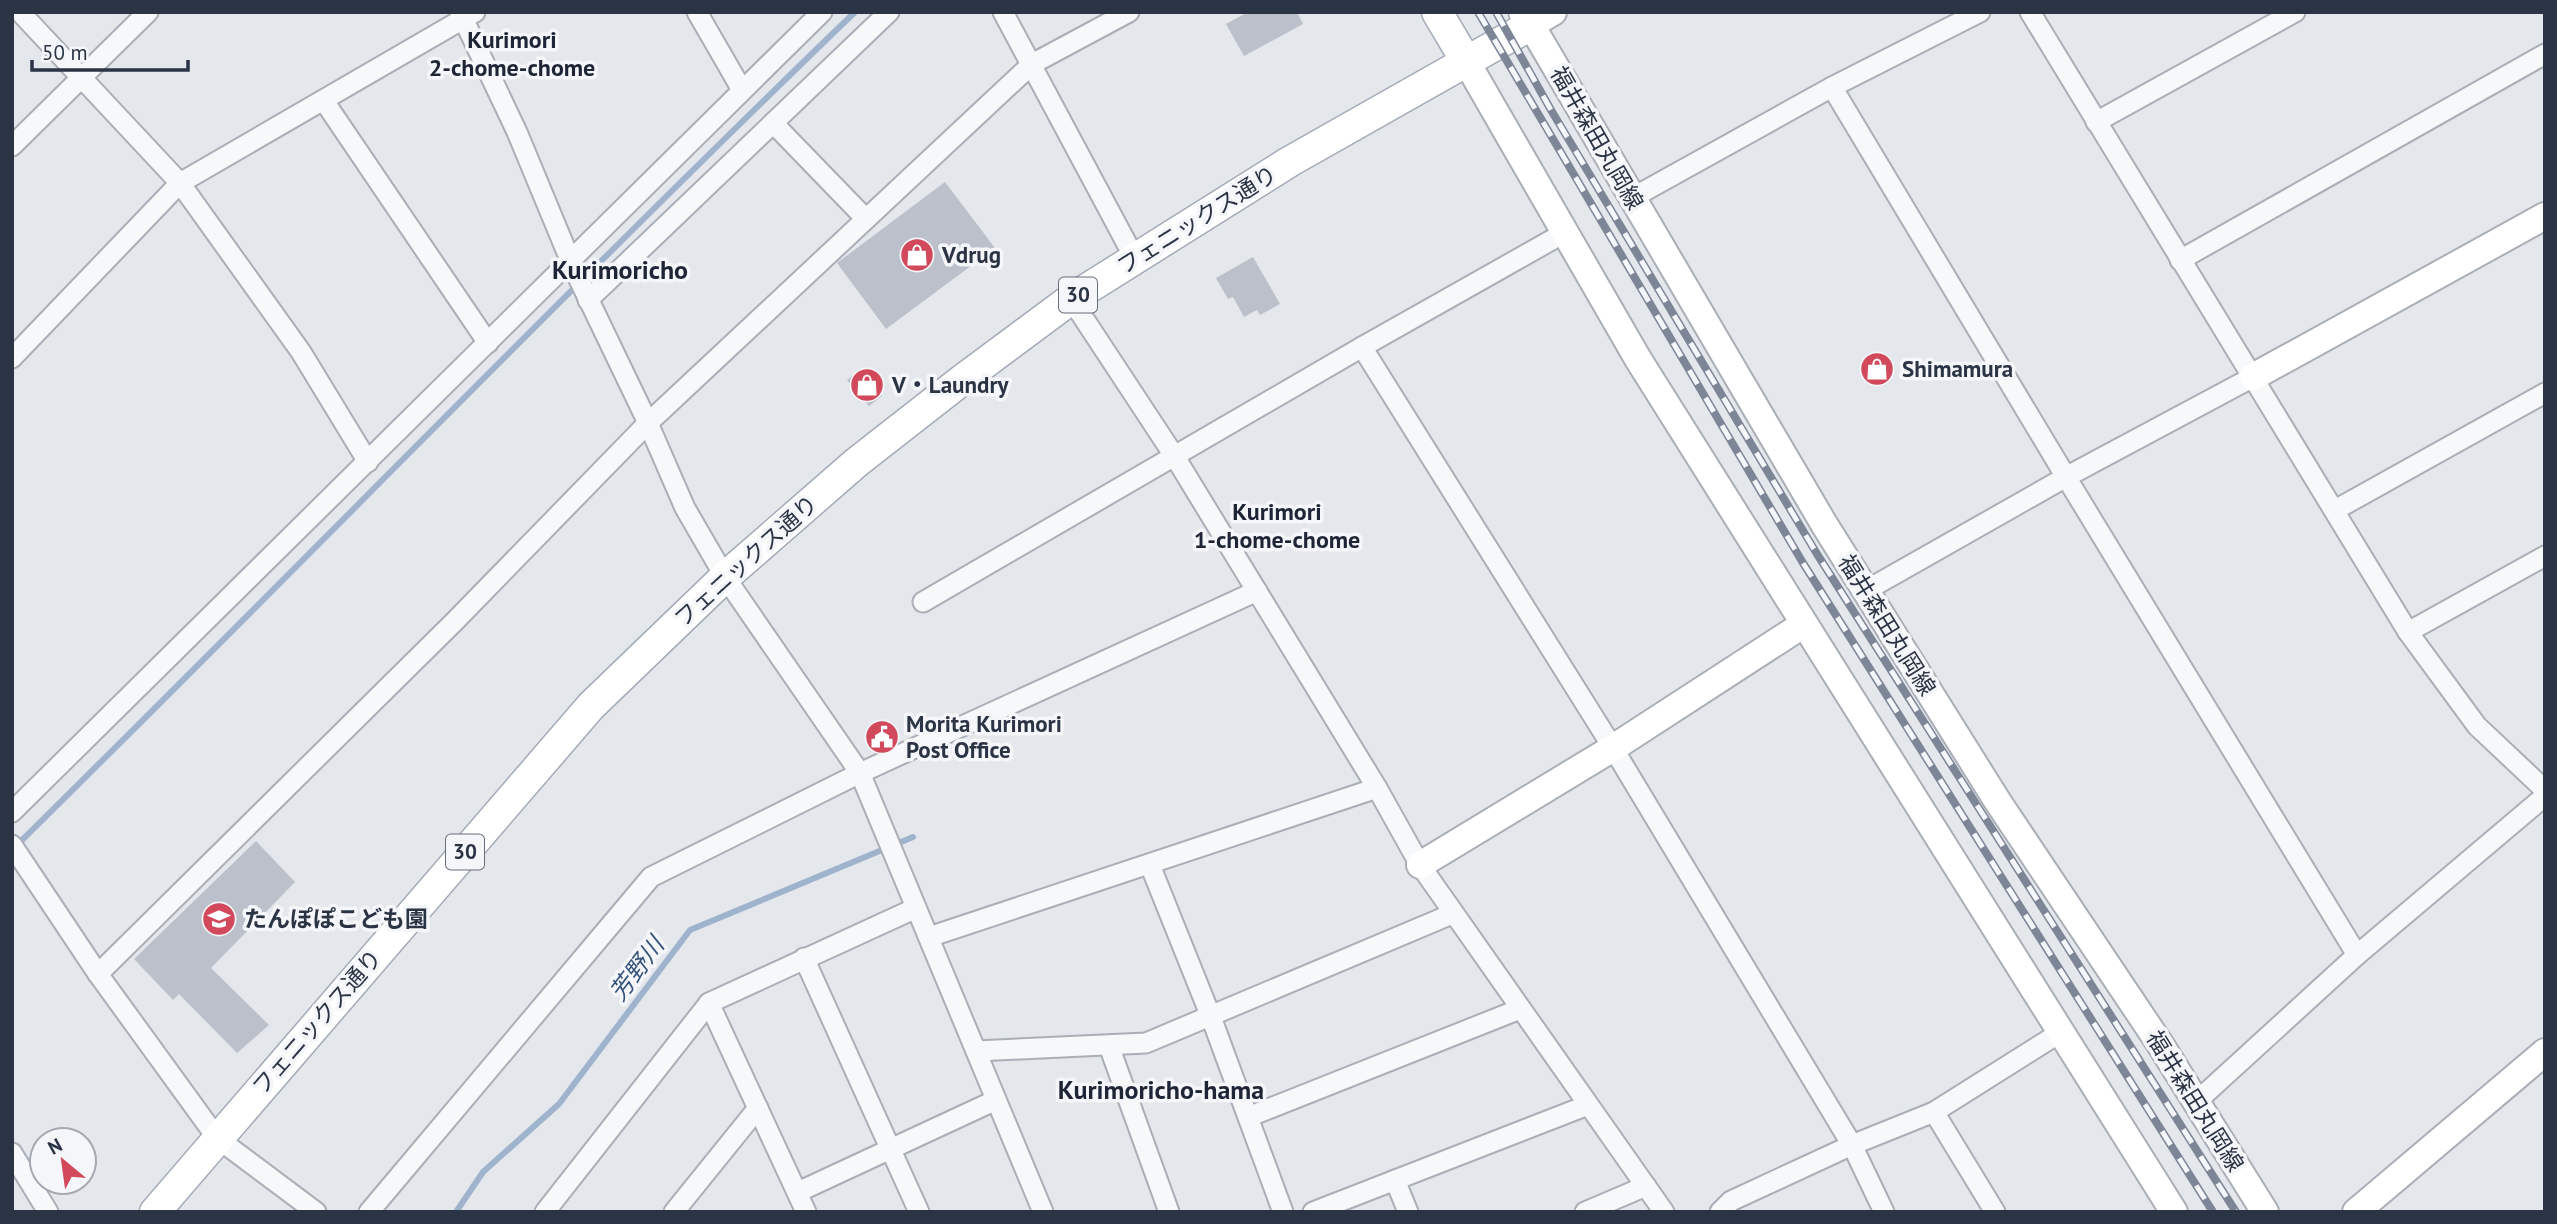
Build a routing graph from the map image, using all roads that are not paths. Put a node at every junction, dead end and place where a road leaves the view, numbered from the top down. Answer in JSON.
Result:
{"nodes":[{"id":1,"x":20,"y":12,"type":"edge"},
{"id":2,"x":148,"y":12,"type":"edge"},
{"id":3,"x":697,"y":12,"type":"edge"},
{"id":4,"x":822,"y":12,"type":"edge"},
{"id":5,"x":888,"y":12,"type":"edge"},
{"id":6,"x":1003,"y":12,"type":"edge"},
{"id":7,"x":1129,"y":12,"type":"edge"},
{"id":8,"x":1437,"y":12,"type":"edge"},
{"id":9,"x":1980,"y":12,"type":"edge"},
{"id":10,"x":2030,"y":12,"type":"edge"},
{"id":11,"x":2295,"y":12,"type":"edge"},
{"id":12,"x":467,"y":14,"type":"edge"},
{"id":13,"x":1536,"y":16,"type":"edge"},
{"id":14,"x":2545,"y":54,"type":"edge"},
{"id":15,"x":1466,"y":61,"type":"junction"},
{"id":16,"x":1032,"y":64,"type":"junction"},
{"id":17,"x":81,"y":76,"type":"junction"},
{"id":18,"x":1832,"y":87,"type":"junction"},
{"id":19,"x":742,"y":90,"type":"junction"},
{"id":20,"x":324,"y":101,"type":"junction"},
{"id":21,"x":2096,"y":122,"type":"junction"},
{"id":22,"x":773,"y":123,"type":"junction"},
{"id":23,"x":12,"y":146,"type":"edge"},
{"id":24,"x":180,"y":183,"type":"junction"},
{"id":25,"x":1632,"y":198,"type":"junction"},
{"id":26,"x":2545,"y":216,"type":"edge"},
{"id":27,"x":866,"y":219,"type":"junction"},
{"id":28,"x":1564,"y":233,"type":"junction"},
{"id":29,"x":1135,"y":259,"type":"junction"},
{"id":30,"x":2180,"y":260,"type":"junction"},
{"id":31,"x":572,"y":263,"type":"junction"},
{"id":32,"x":1071,"y":299,"type":"junction"},
{"id":33,"x":588,"y":300,"type":"junction"},
{"id":34,"x":488,"y":343,"type":"junction"},
{"id":35,"x":1362,"y":346,"type":"junction"},
{"id":36,"x":12,"y":358,"type":"edge"},
{"id":37,"x":2253,"y":377,"type":"junction"},
{"id":38,"x":2545,"y":393,"type":"edge"},
{"id":39,"x":648,"y":423,"type":"junction"},
{"id":40,"x":1175,"y":457,"type":"junction"},
{"id":41,"x":368,"y":462,"type":"junction"},
{"id":42,"x":2066,"y":477,"type":"junction"},
{"id":43,"x":2335,"y":510,"type":"junction"},
{"id":44,"x":2545,"y":556,"type":"edge"},
{"id":45,"x":725,"y":577,"type":"junction"},
{"id":46,"x":1865,"y":591,"type":"junction"},
{"id":47,"x":1257,"y":592,"type":"junction"},
{"id":48,"x":923,"y":602,"type":"dead end"},
{"id":49,"x":1804,"y":624,"type":"junction"},
{"id":50,"x":2408,"y":632,"type":"junction"},
{"id":51,"x":1613,"y":748,"type":"junction"},
{"id":52,"x":860,"y":774,"type":"junction"},
{"id":53,"x":1377,"y":788,"type":"junction"},
{"id":54,"x":2545,"y":793,"type":"edge"},
{"id":55,"x":12,"y":812,"type":"edge"},
{"id":56,"x":12,"y":845,"type":"edge"},
{"id":57,"x":1150,"y":865,"type":"junction"},
{"id":58,"x":1420,"y":865,"type":"junction"},
{"id":59,"x":916,"y":908,"type":"junction"},
{"id":60,"x":1452,"y":914,"type":"junction"},
{"id":61,"x":929,"y":937,"type":"junction"},
{"id":62,"x":2357,"y":955,"type":"junction"},
{"id":63,"x":804,"y":958,"type":"junction"},
{"id":64,"x":98,"y":975,"type":"junction"},
{"id":65,"x":709,"y":1003,"type":"junction"},
{"id":66,"x":1520,"y":1009,"type":"junction"},
{"id":67,"x":1211,"y":1017,"type":"junction"},
{"id":68,"x":2062,"y":1032,"type":"junction"},
{"id":69,"x":1109,"y":1046,"type":"junction"},
{"id":70,"x":976,"y":1051,"type":"junction"},
{"id":71,"x":2545,"y":1052,"type":"edge"},
{"id":72,"x":996,"y":1100,"type":"junction"},
{"id":73,"x":2195,"y":1103,"type":"junction"},
{"id":74,"x":1588,"y":1105,"type":"junction"},
{"id":75,"x":758,"y":1108,"type":"junction"},
{"id":76,"x":1934,"y":1112,"type":"junction"},
{"id":77,"x":1248,"y":1117,"type":"junction"},
{"id":78,"x":217,"y":1138,"type":"junction"},
{"id":79,"x":1852,"y":1145,"type":"junction"},
{"id":80,"x":890,"y":1149,"type":"junction"},
{"id":81,"x":12,"y":1153,"type":"edge"},
{"id":82,"x":1395,"y":1180,"type":"junction"},
{"id":83,"x":1646,"y":1186,"type":"junction"},
{"id":84,"x":798,"y":1192,"type":"junction"},
{"id":85,"x":1730,"y":1208,"type":"edge"},
{"id":86,"x":48,"y":1212,"type":"edge"},
{"id":87,"x":155,"y":1212,"type":"edge"},
{"id":88,"x":316,"y":1212,"type":"edge"},
{"id":89,"x":369,"y":1212,"type":"edge"},
{"id":90,"x":545,"y":1212,"type":"edge"},
{"id":91,"x":674,"y":1212,"type":"edge"},
{"id":92,"x":806,"y":1212,"type":"edge"},
{"id":93,"x":919,"y":1212,"type":"edge"},
{"id":94,"x":1043,"y":1212,"type":"edge"},
{"id":95,"x":1169,"y":1212,"type":"edge"},
{"id":96,"x":1283,"y":1212,"type":"edge"},
{"id":97,"x":1312,"y":1212,"type":"edge"},
{"id":98,"x":1408,"y":1212,"type":"edge"},
{"id":99,"x":1585,"y":1212,"type":"edge"},
{"id":100,"x":1664,"y":1212,"type":"edge"},
{"id":101,"x":1884,"y":1212,"type":"edge"},
{"id":102,"x":1995,"y":1212,"type":"edge"},
{"id":103,"x":2174,"y":1212,"type":"edge"},
{"id":104,"x":2265,"y":1212,"type":"edge"},
{"id":105,"x":2356,"y":1212,"type":"edge"}],
"edges":[{"from":1,"to":17,"type":"street"},
{"from":2,"to":17,"type":"street"},
{"from":3,"to":19,"type":"street"},
{"from":4,"to":19,"type":"street"},
{"from":5,"to":22,"type":"street"},
{"from":6,"to":16,"type":"street"},
{"from":7,"to":16,"type":"street"},
{"from":8,"to":15,"type":"main road"},
{"from":9,"to":18,"type":"street"},
{"from":10,"to":21,"type":"street"},
{"from":11,"to":21,"type":"street"},
{"from":12,"to":20,"type":"street"},
{"from":12,"to":31,"type":"street"},
{"from":13,"to":15,"type":"main road","number":"30"},
{"from":13,"to":25,"type":"main road","name":"福井森田丸岡線"},
{"from":14,"to":30,"type":"street"},
{"from":15,"to":28,"type":"main road"},
{"from":15,"to":29,"type":"main road","name":"フェニックス通り","number":"30"},
{"from":16,"to":27,"type":"street"},
{"from":16,"to":29,"type":"street"},
{"from":17,"to":23,"type":"street"},
{"from":17,"to":24,"type":"street"},
{"from":18,"to":25,"type":"street"},
{"from":18,"to":42,"type":"street"},
{"from":19,"to":31,"type":"street"},
{"from":20,"to":24,"type":"street"},
{"from":20,"to":34,"type":"street"},
{"from":21,"to":30,"type":"street"},
{"from":22,"to":27,"type":"street"},
{"from":22,"to":33,"type":"street"},
{"from":24,"to":36,"type":"street"},
{"from":24,"to":41,"type":"street"},
{"from":25,"to":46,"type":"main road","name":"福井森田丸岡線"},
{"from":26,"to":37,"type":"main road"},
{"from":27,"to":39,"type":"street"},
{"from":28,"to":35,"type":"street"},
{"from":28,"to":49,"type":"main road"},
{"from":29,"to":32,"type":"main road","name":"フェニックス通り","number":"30"},
{"from":30,"to":37,"type":"street"},
{"from":31,"to":33,"type":"street"},
{"from":31,"to":34,"type":"street"},
{"from":32,"to":40,"type":"street"},
{"from":32,"to":45,"type":"main road","name":"フェニックス通り","number":"30"},
{"from":33,"to":39,"type":"street"},
{"from":34,"to":41,"type":"street"},
{"from":35,"to":40,"type":"street"},
{"from":35,"to":51,"type":"street"},
{"from":37,"to":42,"type":"street"},
{"from":37,"to":43,"type":"street"},
{"from":38,"to":43,"type":"street"},
{"from":39,"to":45,"type":"street"},
{"from":39,"to":64,"type":"street"},
{"from":40,"to":47,"type":"street"},
{"from":40,"to":48,"type":"street"},
{"from":41,"to":55,"type":"street"},
{"from":42,"to":46,"type":"street"},
{"from":42,"to":62,"type":"street"},
{"from":43,"to":50,"type":"street"},
{"from":44,"to":50,"type":"street"},
{"from":45,"to":52,"type":"street"},
{"from":45,"to":78,"type":"main road","name":"フェニックス通り","number":"30"},
{"from":46,"to":73,"type":"main road","name":"福井森田丸岡線"},
{"from":47,"to":52,"type":"street"},
{"from":47,"to":53,"type":"street"},
{"from":49,"to":51,"type":"main road"},
{"from":49,"to":68,"type":"main road"},
{"from":50,"to":54,"type":"street"},
{"from":51,"to":58,"type":"main road"},
{"from":51,"to":79,"type":"street"},
{"from":52,"to":59,"type":"street"},
{"from":52,"to":89,"type":"street"},
{"from":53,"to":57,"type":"street"},
{"from":53,"to":58,"type":"street"},
{"from":54,"to":62,"type":"street"},
{"from":56,"to":64,"type":"street"},
{"from":57,"to":61,"type":"street"},
{"from":57,"to":67,"type":"street"},
{"from":58,"to":60,"type":"street"},
{"from":59,"to":61,"type":"street"},
{"from":59,"to":63,"type":"street"},
{"from":60,"to":66,"type":"street"},
{"from":60,"to":67,"type":"street"},
{"from":61,"to":70,"type":"street"},
{"from":62,"to":73,"type":"street"},
{"from":63,"to":65,"type":"street"},
{"from":63,"to":80,"type":"street"},
{"from":64,"to":78,"type":"street"},
{"from":65,"to":75,"type":"street"},
{"from":65,"to":90,"type":"street"},
{"from":66,"to":74,"type":"street"},
{"from":66,"to":77,"type":"street"},
{"from":67,"to":69,"type":"street"},
{"from":67,"to":77,"type":"street"},
{"from":68,"to":76,"type":"street"},
{"from":68,"to":103,"type":"main road"},
{"from":69,"to":70,"type":"street"},
{"from":69,"to":95,"type":"street"},
{"from":70,"to":72,"type":"street"},
{"from":71,"to":105,"type":"main road"},
{"from":72,"to":80,"type":"street"},
{"from":72,"to":94,"type":"street"},
{"from":73,"to":104,"type":"main road","name":"福井森田丸岡線"},
{"from":74,"to":82,"type":"street"},
{"from":74,"to":83,"type":"street"},
{"from":75,"to":84,"type":"street"},
{"from":75,"to":91,"type":"street"},
{"from":76,"to":79,"type":"street"},
{"from":76,"to":102,"type":"street"},
{"from":77,"to":96,"type":"street"},
{"from":78,"to":87,"type":"main road","name":"フェニックス通り","number":"30"},
{"from":78,"to":88,"type":"street"},
{"from":79,"to":85,"type":"street"},
{"from":79,"to":101,"type":"street"},
{"from":80,"to":84,"type":"street"},
{"from":80,"to":93,"type":"street"},
{"from":81,"to":86,"type":"street"},
{"from":82,"to":97,"type":"street"},
{"from":82,"to":98,"type":"street"},
{"from":83,"to":99,"type":"street"},
{"from":83,"to":100,"type":"street"},
{"from":84,"to":92,"type":"street"}]}
